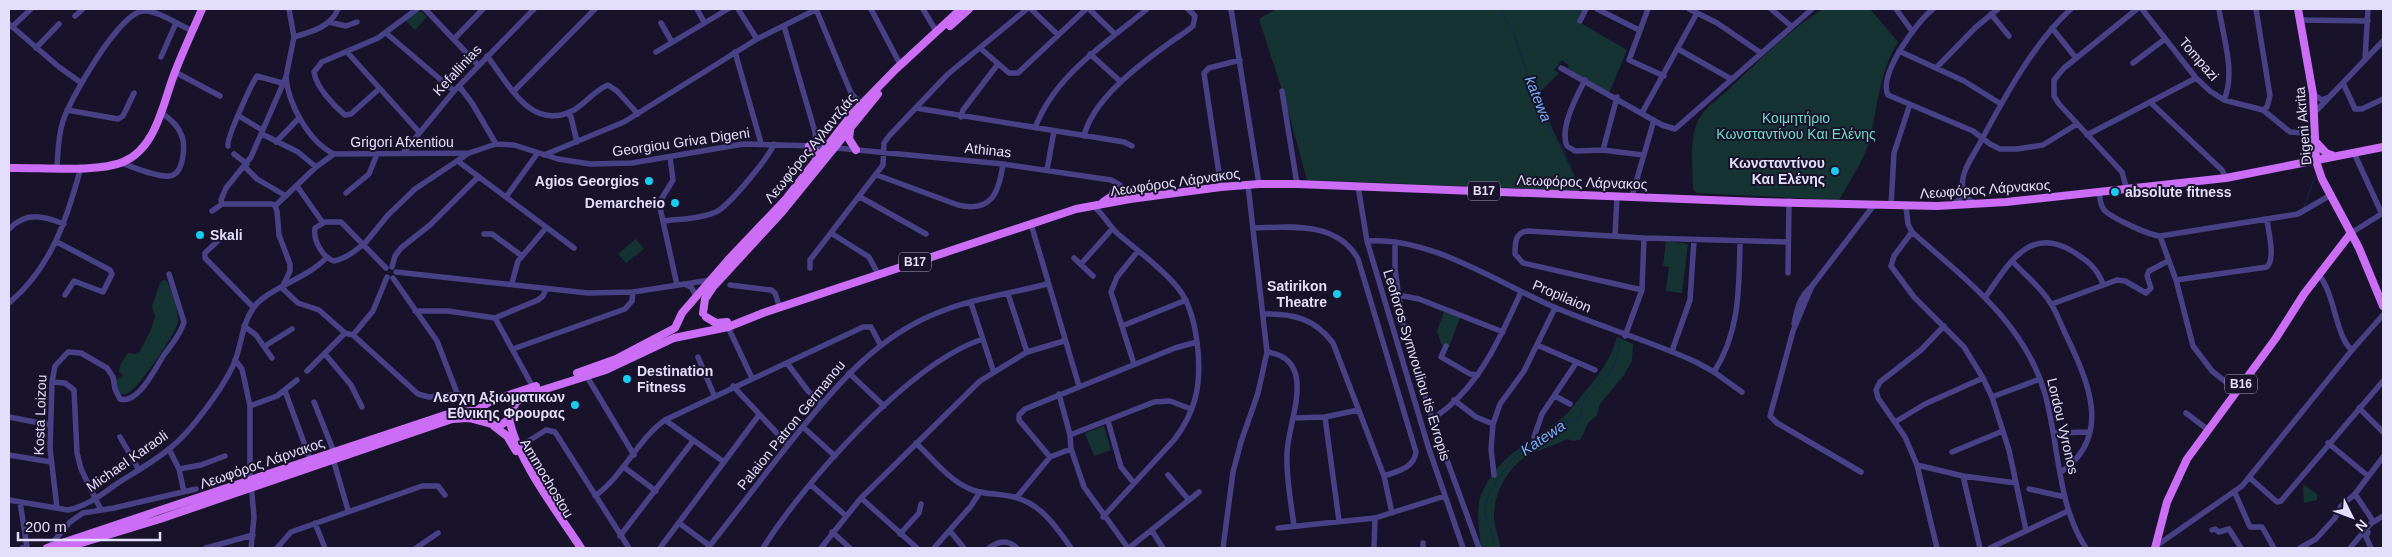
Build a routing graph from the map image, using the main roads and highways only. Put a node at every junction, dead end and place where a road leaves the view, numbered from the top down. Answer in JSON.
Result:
{"nodes":[{"id":1,"x":202,"y":9,"type":"edge"},
{"id":2,"x":961,"y":9,"type":"edge"},
{"id":3,"x":969,"y":9,"type":"edge"},
{"id":4,"x":2298,"y":9,"type":"edge"},
{"id":5,"x":852,"y":126,"type":"junction"},
{"id":6,"x":2315,"y":140,"type":"junction"},
{"id":7,"x":813,"y":146,"type":"road end"},
{"id":8,"x":2383,"y":147,"type":"edge"},
{"id":9,"x":829,"y":149,"type":"junction"},
{"id":10,"x":856,"y":150,"type":"road end"},
{"id":11,"x":2334,"y":156,"type":"junction"},
{"id":12,"x":816,"y":161,"type":"junction"},
{"id":13,"x":2316,"y":161,"type":"junction"},
{"id":14,"x":9,"y":168,"type":"edge"},
{"id":15,"x":1115,"y":190,"type":"road end"},
{"id":16,"x":1096,"y":205,"type":"junction"},
{"id":17,"x":2352,"y":233,"type":"junction"},
{"id":18,"x":2383,"y":306,"type":"edge"},
{"id":19,"x":686,"y":310,"type":"junction"},
{"id":20,"x":763,"y":313,"type":"junction"},
{"id":21,"x":704,"y":315,"type":"junction"},
{"id":22,"x":679,"y":322,"type":"junction"},
{"id":23,"x":702,"y":331,"type":"junction"},
{"id":24,"x":690,"y":335,"type":"junction"},
{"id":25,"x":498,"y":400,"type":"junction"},
{"id":26,"x":486,"y":406,"type":"junction"},
{"id":27,"x":509,"y":416,"type":"junction"},
{"id":28,"x":490,"y":424,"type":"junction"},
{"id":29,"x":333,"y":455,"type":"junction"},
{"id":30,"x":251,"y":484,"type":"junction"},
{"id":31,"x":79,"y":546,"type":"edge"},
{"id":32,"x":576,"y":547,"type":"edge"},
{"id":33,"x":2156,"y":547,"type":"edge"},
{"id":34,"x":48,"y":548,"type":"edge"},
{"id":35,"x":65,"y":548,"type":"edge"}],
"edges":[{"from":1,"to":14,"type":"main road"},
{"from":2,"to":9,"type":"main road","name":"Λεωφόρος Αγλαντζιάς"},
{"from":3,"to":5,"type":"main road","name":"Λεωφόρος Αγλαντζιάς"},
{"from":4,"to":6,"type":"main road","name":"Digeni Akrita"},
{"from":5,"to":9,"type":"main road","name":"Λεωφόρος Αγλαντζιάς"},
{"from":5,"to":10,"type":"main road"},
{"from":6,"to":11,"type":"main road"},
{"from":6,"to":13,"type":"main road","name":"Digeni Akrita"},
{"from":7,"to":12,"type":"main road"},
{"from":8,"to":11,"type":"main road","name":"Λεωφόρος Λάρνακος"},
{"from":9,"to":12,"type":"main road","name":"Λεωφόρος Αγλαντζιάς"},
{"from":9,"to":21,"type":"main road","name":"Λεωφόρος Αγλαντζιάς"},
{"from":11,"to":13,"type":"main road","name":"Λεωφόρος Λάρνακος"},
{"from":12,"to":19,"type":"main road","name":"Λεωφόρος Αγλαντζιάς"},
{"from":13,"to":16,"type":"main road","name":"Λεωφόρος Λάρνακος","number":"B17"},
{"from":13,"to":17,"type":"main road","name":"Digeni Akrita"},
{"from":15,"to":16,"type":"main road"},
{"from":16,"to":20,"type":"main road","name":"Λεωφόρος Λάρνακος","number":"B17"},
{"from":17,"to":18,"type":"main road","name":"Digeni Akrita"},
{"from":17,"to":33,"type":"main road","number":"B16"},
{"from":19,"to":21,"type":"main road","name":"Λεωφόρος Λάρνακος","number":"B17"},
{"from":19,"to":22,"type":"main road","name":"Λεωφόρος Λάρνακος"},
{"from":20,"to":21,"type":"main road","name":"Λεωφόρος Λάρνακος","number":"B17"},
{"from":20,"to":23,"type":"main road","name":"Λεωφόρος Λάρνακος","number":"B17"},
{"from":21,"to":23,"type":"main road"},
{"from":22,"to":24,"type":"main road"},
{"from":22,"to":25,"type":"main road","name":"Λεωφόρος Λάρνακος"},
{"from":23,"to":24,"type":"main road","name":"Λεωφόρος Λάρνακος","number":"B17"},
{"from":24,"to":27,"type":"main road","name":"Λεωφόρος Λάρνακος"},
{"from":25,"to":26,"type":"main road","name":"Λεωφόρος Λάρνακος"},
{"from":25,"to":27,"type":"main road"},
{"from":26,"to":28,"type":"main road"},
{"from":26,"to":29,"type":"main road","name":"Λεωφόρος Λάρνακος"},
{"from":27,"to":28,"type":"main road","name":"Λεωφόρος Λάρνακος"},
{"from":27,"to":32,"type":"main road","name":"Ammochostou"},
{"from":28,"to":29,"type":"main road","name":"Λεωφόρος Λάρνακος"},
{"from":28,"to":32,"type":"main road","name":"Ammochostou"},
{"from":29,"to":30,"type":"main road","name":"Λεωφόρος Λάρνακος"},
{"from":29,"to":30,"type":"main road","name":"Λεωφόρος Λάρνακος"},
{"from":30,"to":31,"type":"main road","name":"Λεωφόρος Λάρνακος"},
{"from":30,"to":34,"type":"main road","name":"Λεωφόρος Λάρνακος"},
{"from":31,"to":35,"type":"main road","name":"Λεωφόρος Λάρνακος"}]}
